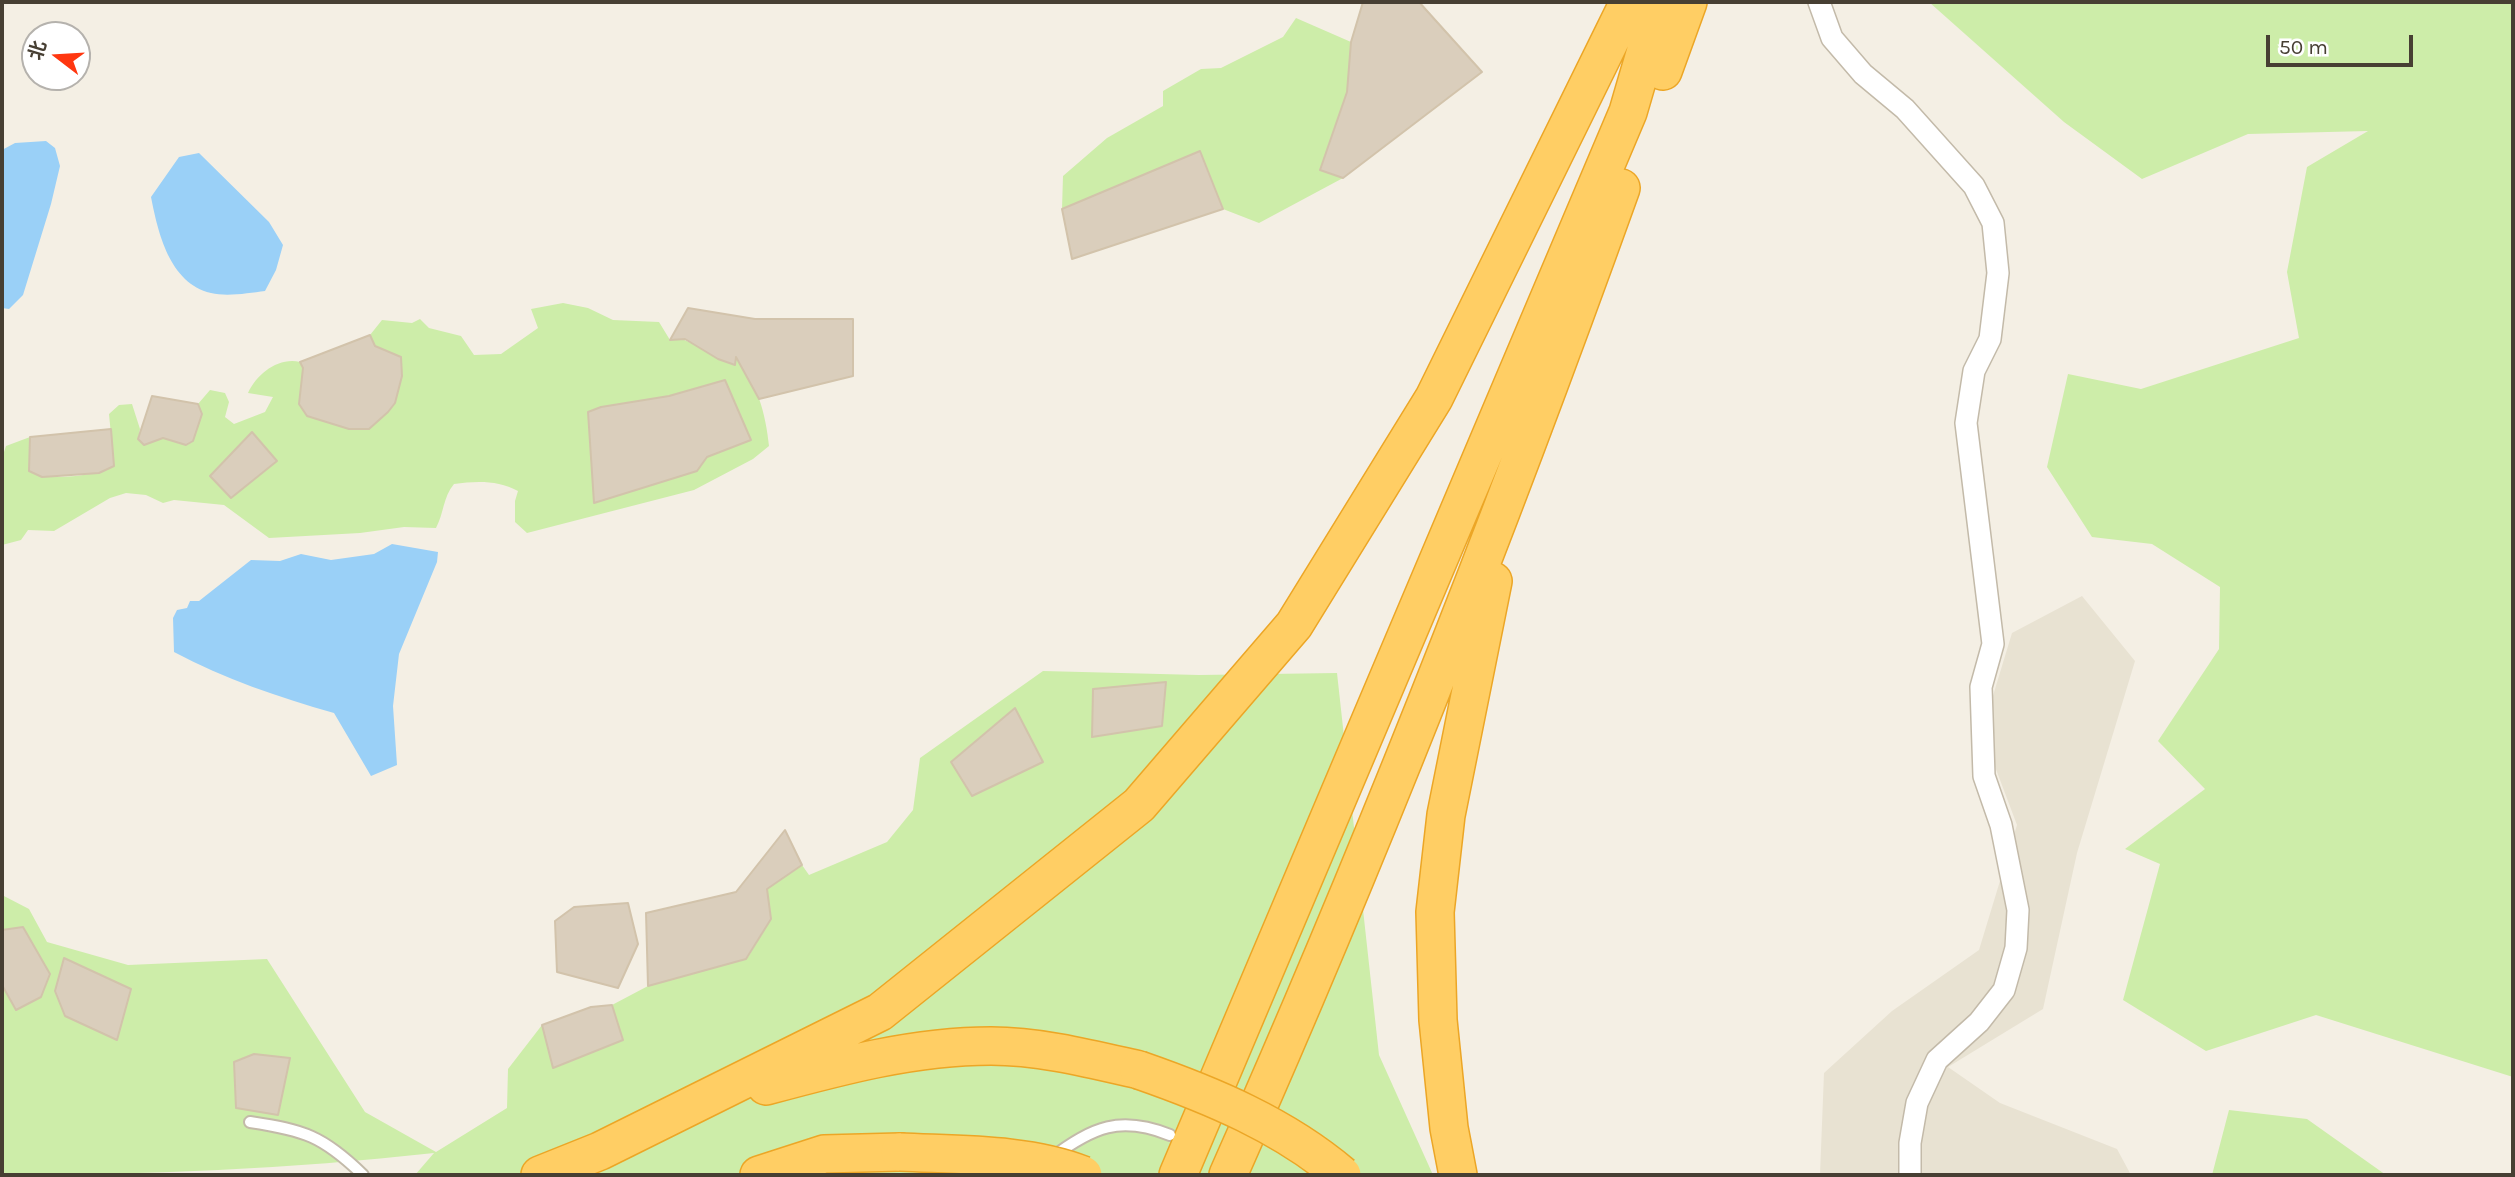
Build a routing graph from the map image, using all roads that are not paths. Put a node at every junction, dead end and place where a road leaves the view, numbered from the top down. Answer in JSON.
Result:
{"nodes":[{"id":1,"x":1629,"y":2,"type":"edge"},
{"id":2,"x":1660,"y":2,"type":"edge"},
{"id":3,"x":1688,"y":2,"type":"edge"},
{"id":4,"x":1819,"y":2,"type":"edge"},
{"id":5,"x":1512,"y":483,"type":"junction"},
{"id":6,"x":1304,"y":1004,"type":"junction"},
{"id":7,"x":687,"y":1107,"type":"junction"},
{"id":8,"x":250,"y":1122,"type":"dead end"},
{"id":9,"x":1170,"y":1135,"type":"dead end"},
{"id":10,"x":363,"y":1175,"type":"edge"},
{"id":11,"x":540,"y":1175,"type":"edge"},
{"id":12,"x":759,"y":1175,"type":"edge"},
{"id":13,"x":1026,"y":1175,"type":"edge"},
{"id":14,"x":1083,"y":1175,"type":"edge"},
{"id":15,"x":1178,"y":1175,"type":"edge"},
{"id":16,"x":1228,"y":1175,"type":"edge"},
{"id":17,"x":1256,"y":1175,"type":"edge"},
{"id":18,"x":1342,"y":1175,"type":"edge"},
{"id":19,"x":1458,"y":1175,"type":"edge"},
{"id":20,"x":1910,"y":1175,"type":"edge"}],
"edges":[{"from":1,"to":7,"type":"highway"},
{"from":2,"to":15,"type":"highway"},
{"from":3,"to":5,"type":"highway"},
{"from":4,"to":20,"type":"street"},
{"from":5,"to":6,"type":"highway"},
{"from":5,"to":19,"type":"highway"},
{"from":6,"to":16,"type":"highway"},
{"from":6,"to":17,"type":"highway"},
{"from":7,"to":11,"type":"highway"},
{"from":7,"to":18,"type":"highway","bridge":true},
{"from":8,"to":10,"type":"lane"},
{"from":9,"to":13,"type":"lane"},
{"from":12,"to":14,"type":"highway","bridge":true}]}
